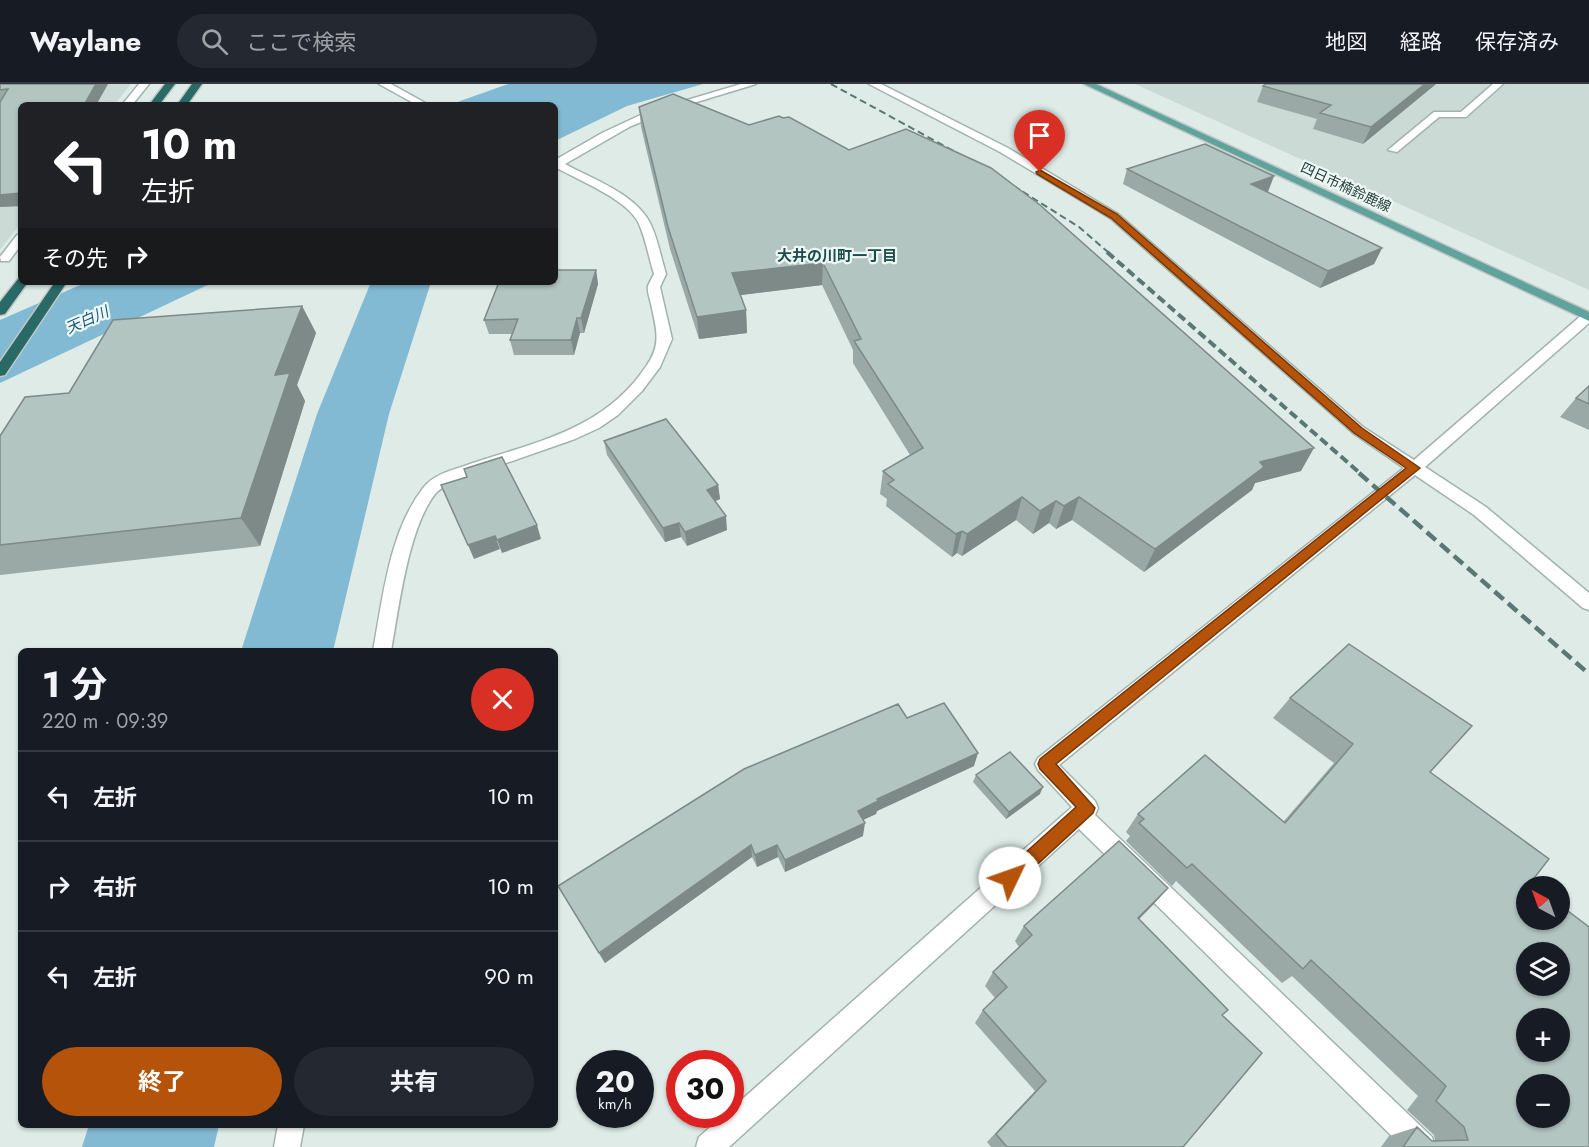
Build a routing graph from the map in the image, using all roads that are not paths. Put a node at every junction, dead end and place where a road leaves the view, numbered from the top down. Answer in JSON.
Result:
{"nodes":[{"id":1,"x":144,"y":84,"type":"edge"},
{"id":2,"x":170,"y":84,"type":"edge"},
{"id":3,"x":197,"y":84,"type":"edge"},
{"id":4,"x":384,"y":84,"type":"edge"},
{"id":5,"x":751,"y":84,"type":"edge"},
{"id":6,"x":874,"y":84,"type":"edge"},
{"id":7,"x":1089,"y":84,"type":"edge"},
{"id":8,"x":1498,"y":84,"type":"edge"},
{"id":9,"x":129,"y":102,"type":"edge"},
{"id":10,"x":156,"y":102,"type":"edge"},
{"id":11,"x":184,"y":102,"type":"edge"},
{"id":12,"x":417,"y":102,"type":"edge"},
{"id":13,"x":1393,"y":150,"type":"dead end"},
{"id":14,"x":558,"y":162,"type":"edge"},
{"id":15,"x":558,"y":164,"type":"edge"},
{"id":16,"x":18,"y":241,"type":"edge"},
{"id":17,"x":4,"y":258,"type":"dead end"},
{"id":18,"x":20,"y":285,"type":"edge"},
{"id":19,"x":60,"y":285,"type":"edge"},
{"id":20,"x":0,"y":311,"type":"edge"},
{"id":21,"x":1588,"y":317,"type":"edge"},
{"id":22,"x":0,"y":372,"type":"edge"},
{"id":23,"x":1414,"y":468,"type":"junction"},
{"id":24,"x":1589,"y":603,"type":"edge"},
{"id":25,"x":383,"y":648,"type":"edge"},
{"id":26,"x":1080,"y":815,"type":"junction"},
{"id":27,"x":290,"y":1128,"type":"edge"},
{"id":28,"x":287,"y":1147,"type":"edge"},
{"id":29,"x":710,"y":1147,"type":"edge"},
{"id":30,"x":1422,"y":1147,"type":"edge"}],
"edges":[{"from":1,"to":9,"type":"street"},
{"from":2,"to":10,"type":"highway"},
{"from":3,"to":11,"type":"highway"},
{"from":4,"to":12,"type":"street"},
{"from":5,"to":14,"type":"street"},
{"from":6,"to":23,"type":"street"},
{"from":7,"to":21,"type":"main road","name":"四日市楠鈴鹿線"},
{"from":8,"to":13,"type":"street"},
{"from":15,"to":25,"type":"street"},
{"from":16,"to":17,"type":"street"},
{"from":18,"to":20,"type":"highway"},
{"from":19,"to":22,"type":"highway"},
{"from":21,"to":23,"type":"street"},
{"from":23,"to":24,"type":"street"},
{"from":23,"to":26,"type":"street"},
{"from":26,"to":29,"type":"street"},
{"from":26,"to":30,"type":"street"},
{"from":27,"to":28,"type":"street"}]}
